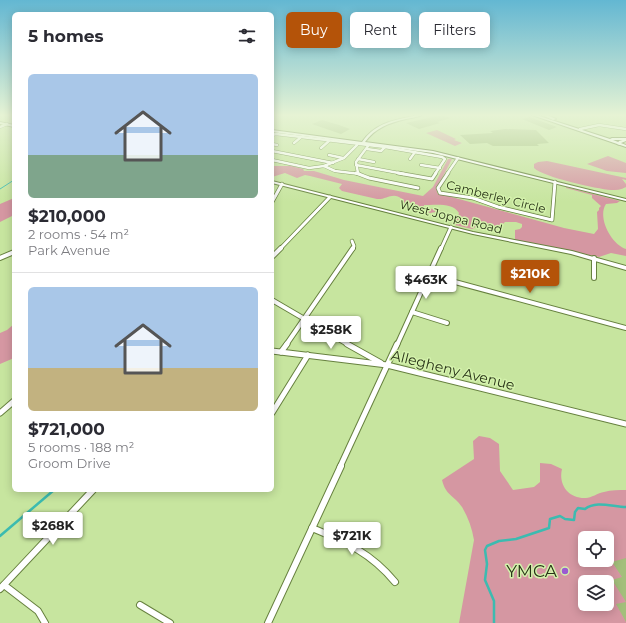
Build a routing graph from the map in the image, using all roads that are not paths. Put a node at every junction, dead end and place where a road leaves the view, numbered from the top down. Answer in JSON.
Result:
{"nodes":[{"id":1,"x":274,"y":144,"type":"edge"},
{"id":2,"x":325,"y":144,"type":"edge"},
{"id":3,"x":350,"y":144,"type":"edge"},
{"id":4,"x":362,"y":144,"type":"junction"},
{"id":5,"x":619,"y":144,"type":"edge"},
{"id":6,"x":277,"y":145,"type":"dead end"},
{"id":7,"x":357,"y":145,"type":"junction"},
{"id":8,"x":626,"y":146,"type":"edge"},
{"id":9,"x":321,"y":148,"type":"dead end"},
{"id":10,"x":368,"y":148,"type":"junction"},
{"id":11,"x":274,"y":151,"type":"edge"},
{"id":12,"x":415,"y":152,"type":"junction"},
{"id":13,"x":432,"y":154,"type":"junction"},
{"id":14,"x":329,"y":155,"type":"dead end"},
{"id":15,"x":344,"y":158,"type":"junction"},
{"id":16,"x":458,"y":158,"type":"junction"},
{"id":17,"x":358,"y":159,"type":"junction"},
{"id":18,"x":410,"y":159,"type":"dead end"},
{"id":19,"x":274,"y":160,"type":"edge"},
{"id":20,"x":374,"y":162,"type":"dead end"},
{"id":21,"x":334,"y":163,"type":"junction"},
{"id":22,"x":356,"y":165,"type":"junction"},
{"id":23,"x":421,"y":165,"type":"dead end"},
{"id":24,"x":324,"y":166,"type":"junction"},
{"id":25,"x":440,"y":168,"type":"junction"},
{"id":26,"x":358,"y":173,"type":"junction"},
{"id":27,"x":274,"y":182,"type":"edge"},
{"id":28,"x":555,"y":182,"type":"junction"},
{"id":29,"x":282,"y":184,"type":"junction"},
{"id":30,"x":418,"y":188,"type":"dead end"},
{"id":31,"x":330,"y":197,"type":"junction"},
{"id":32,"x":274,"y":198,"type":"edge"},
{"id":33,"x":626,"y":200,"type":"edge"},
{"id":34,"x":452,"y":227,"type":"junction"},
{"id":35,"x":352,"y":241,"type":"dead end"},
{"id":36,"x":12,"y":253,"type":"edge"},
{"id":37,"x":274,"y":255,"type":"edge"},
{"id":38,"x":0,"y":258,"type":"edge"},
{"id":39,"x":594,"y":258,"type":"junction"},
{"id":40,"x":626,"y":268,"type":"edge"},
{"id":41,"x":429,"y":275,"type":"junction"},
{"id":42,"x":594,"y":278,"type":"dead end"},
{"id":43,"x":274,"y":301,"type":"edge"},
{"id":44,"x":412,"y":312,"type":"junction"},
{"id":45,"x":304,"y":318,"type":"junction"},
{"id":46,"x":447,"y":323,"type":"dead end"},
{"id":47,"x":626,"y":328,"type":"edge"},
{"id":48,"x":274,"y":351,"type":"edge"},
{"id":49,"x":281,"y":352,"type":"junction"},
{"id":50,"x":308,"y":355,"type":"junction"},
{"id":51,"x":387,"y":365,"type":"junction"},
{"id":52,"x":12,"y":404,"type":"edge"},
{"id":53,"x":274,"y":410,"type":"edge"},
{"id":54,"x":0,"y":413,"type":"edge"},
{"id":55,"x":626,"y":424,"type":"edge"},
{"id":56,"x":91,"y":492,"type":"edge"},
{"id":57,"x":312,"y":528,"type":"junction"},
{"id":58,"x":395,"y":582,"type":"dead end"},
{"id":59,"x":2,"y":587,"type":"edge"},
{"id":60,"x":140,"y":605,"type":"dead end"},
{"id":61,"x":45,"y":623,"type":"edge"},
{"id":62,"x":170,"y":623,"type":"edge"},
{"id":63,"x":268,"y":623,"type":"edge"}],
"edges":[{"from":1,"to":6,"type":"street"},
{"from":2,"to":9,"type":"street"},
{"from":3,"to":7,"type":"street"},
{"from":4,"to":7,"type":"street"},
{"from":4,"to":10,"type":"street"},
{"from":4,"to":13,"type":"street"},
{"from":5,"to":8,"type":"main road"},
{"from":7,"to":15,"type":"street"},
{"from":10,"to":12,"type":"street"},
{"from":10,"to":17,"type":"street"},
{"from":11,"to":21,"type":"street"},
{"from":12,"to":13,"type":"street"},
{"from":12,"to":18,"type":"street"},
{"from":13,"to":16,"type":"street"},
{"from":13,"to":25,"type":"street"},
{"from":14,"to":15,"type":"street"},
{"from":15,"to":21,"type":"street"},
{"from":16,"to":28,"type":"street"},
{"from":16,"to":28,"type":"street","name":"Camberley Circle"},
{"from":17,"to":20,"type":"street"},
{"from":17,"to":22,"type":"street"},
{"from":19,"to":24,"type":"street"},
{"from":21,"to":24,"type":"street"},
{"from":22,"to":25,"type":"street"},
{"from":22,"to":26,"type":"street"},
{"from":23,"to":25,"type":"street"},
{"from":24,"to":26,"type":"street"},
{"from":26,"to":30,"type":"street"},
{"from":27,"to":29,"type":"street","name":"West Joppa Road"},
{"from":28,"to":33,"type":"street"},
{"from":29,"to":31,"type":"street","name":"West Joppa Road"},
{"from":29,"to":32,"type":"street"},
{"from":31,"to":34,"type":"street","name":"West Joppa Road"},
{"from":31,"to":37,"type":"street"},
{"from":34,"to":39,"type":"street","name":"West Joppa Road"},
{"from":34,"to":41,"type":"street"},
{"from":35,"to":45,"type":"street"},
{"from":36,"to":38,"type":"street"},
{"from":39,"to":40,"type":"street","name":"West Joppa Road"},
{"from":39,"to":42,"type":"street"},
{"from":41,"to":44,"type":"street"},
{"from":41,"to":47,"type":"street"},
{"from":43,"to":45,"type":"street"},
{"from":44,"to":46,"type":"street"},
{"from":44,"to":51,"type":"street"},
{"from":45,"to":49,"type":"street"},
{"from":45,"to":51,"type":"street"},
{"from":48,"to":49,"type":"street","name":"Allegheny Avenue"},
{"from":49,"to":50,"type":"street","name":"Allegheny Avenue"},
{"from":50,"to":51,"type":"street","name":"Allegheny Avenue"},
{"from":50,"to":53,"type":"street"},
{"from":51,"to":55,"type":"street","name":"Allegheny Avenue"},
{"from":51,"to":57,"type":"street"},
{"from":52,"to":54,"type":"street"},
{"from":56,"to":59,"type":"street"},
{"from":57,"to":58,"type":"street"},
{"from":57,"to":63,"type":"street"},
{"from":59,"to":61,"type":"street"},
{"from":60,"to":62,"type":"street"}]}
